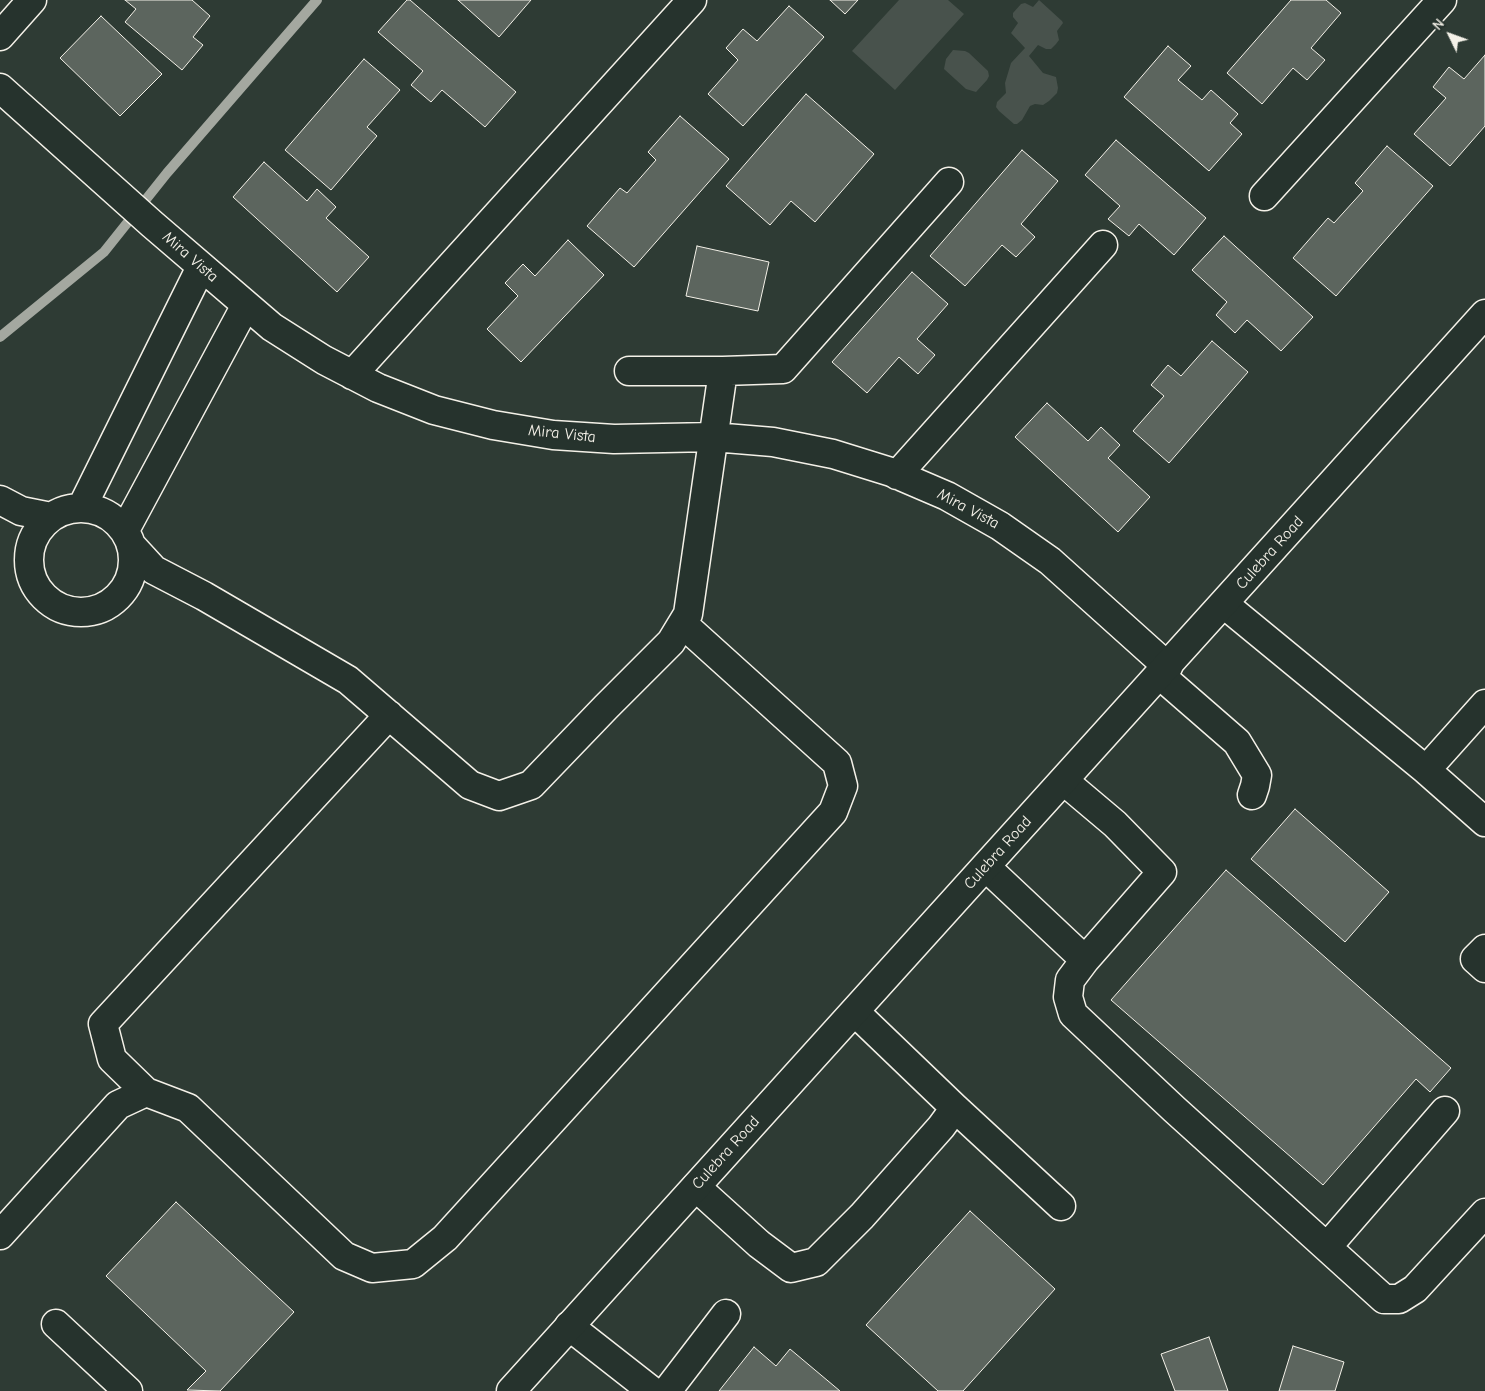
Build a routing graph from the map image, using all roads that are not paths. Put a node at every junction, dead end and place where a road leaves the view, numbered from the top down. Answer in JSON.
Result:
{"nodes":[{"id":1,"x":32,"y":0,"type":"edge"},
{"id":2,"x":692,"y":0,"type":"edge"},
{"id":3,"x":1442,"y":0,"type":"edge"},
{"id":4,"x":0,"y":36,"type":"edge"},
{"id":5,"x":0,"y":88,"type":"edge"},
{"id":6,"x":949,"y":182,"type":"dead end"},
{"id":7,"x":1264,"y":196,"type":"dead end"},
{"id":8,"x":1102,"y":245,"type":"dead end"},
{"id":9,"x":202,"y":267,"type":"junction"},
{"id":10,"x":246,"y":305,"type":"junction"},
{"id":11,"x":1485,"y":314,"type":"edge"},
{"id":12,"x":629,"y":371,"type":"dead end"},
{"id":13,"x":723,"y":371,"type":"junction"},
{"id":14,"x":352,"y":375,"type":"junction"},
{"id":15,"x":713,"y":436,"type":"junction"},
{"id":16,"x":897,"y":475,"type":"junction"},
{"id":17,"x":0,"y":500,"type":"edge"},
{"id":18,"x":82,"y":507,"type":"junction"},
{"id":19,"x":50,"y":517,"type":"junction"},
{"id":20,"x":128,"y":538,"type":"junction"},
{"id":21,"x":1224,"y":604,"type":"junction"},
{"id":22,"x":683,"y":624,"type":"junction"},
{"id":23,"x":1164,"y":671,"type":"junction"},
{"id":24,"x":1485,"y":704,"type":"edge"},
{"id":25,"x":390,"y":716,"type":"junction"},
{"id":26,"x":1426,"y":770,"type":"junction"},
{"id":27,"x":1064,"y":781,"type":"junction"},
{"id":28,"x":1252,"y":795,"type":"dead end"},
{"id":29,"x":1482,"y":813,"type":"edge"},
{"id":30,"x":986,"y":867,"type":"junction"},
{"id":31,"x":1485,"y":949,"type":"edge"},
{"id":32,"x":1085,"y":960,"type":"junction"},
{"id":33,"x":1485,"y":968,"type":"edge"},
{"id":34,"x":855,"y":1012,"type":"junction"},
{"id":35,"x":146,"y":1092,"type":"junction"},
{"id":36,"x":955,"y":1108,"type":"junction"},
{"id":37,"x":1445,"y":1111,"type":"dead end"},
{"id":38,"x":696,"y":1187,"type":"junction"},
{"id":39,"x":1061,"y":1206,"type":"dead end"},
{"id":40,"x":1485,"y":1213,"type":"edge"},
{"id":41,"x":0,"y":1235,"type":"edge"},
{"id":42,"x":1327,"y":1247,"type":"junction"},
{"id":43,"x":726,"y":1314,"type":"dead end"},
{"id":44,"x":56,"y":1324,"type":"dead end"},
{"id":45,"x":569,"y":1326,"type":"junction"},
{"id":46,"x":128,"y":1391,"type":"edge"},
{"id":47,"x":511,"y":1391,"type":"edge"},
{"id":48,"x":652,"y":1391,"type":"edge"},
{"id":49,"x":666,"y":1391,"type":"edge"}],
"edges":[{"from":1,"to":4,"type":"street"},
{"from":2,"to":14,"type":"street"},
{"from":3,"to":7,"type":"street"},
{"from":5,"to":9,"type":"street","name":"Mira Vista"},
{"from":6,"to":13,"type":"street"},
{"from":8,"to":16,"type":"street"},
{"from":9,"to":10,"type":"street","name":"Mira Vista"},
{"from":9,"to":18,"type":"street"},
{"from":10,"to":14,"type":"street","name":"Mira Vista"},
{"from":10,"to":20,"type":"street"},
{"from":11,"to":21,"type":"street","name":"Culebra Road"},
{"from":12,"to":13,"type":"street"},
{"from":13,"to":15,"type":"street"},
{"from":14,"to":15,"type":"street","name":"Mira Vista"},
{"from":15,"to":16,"type":"street","name":"Mira Vista"},
{"from":15,"to":22,"type":"street"},
{"from":16,"to":23,"type":"street","name":"Mira Vista"},
{"from":17,"to":19,"type":"street"},
{"from":18,"to":19,"type":"street"},
{"from":18,"to":20,"type":"street"},
{"from":19,"to":20,"type":"street"},
{"from":20,"to":25,"type":"street"},
{"from":21,"to":23,"type":"street","name":"Culebra Road"},
{"from":21,"to":26,"type":"street"},
{"from":22,"to":25,"type":"street"},
{"from":22,"to":35,"type":"street"},
{"from":23,"to":27,"type":"street","name":"Culebra Road"},
{"from":23,"to":28,"type":"street","name":"Mira Vista"},
{"from":24,"to":26,"type":"street"},
{"from":25,"to":35,"type":"street"},
{"from":26,"to":29,"type":"street"},
{"from":27,"to":30,"type":"street","name":"Culebra Road"},
{"from":27,"to":32,"type":"street"},
{"from":30,"to":32,"type":"street"},
{"from":30,"to":34,"type":"street","name":"Culebra Road"},
{"from":31,"to":33,"type":"street"},
{"from":32,"to":42,"type":"street"},
{"from":34,"to":36,"type":"street"},
{"from":34,"to":38,"type":"street","name":"Culebra Road"},
{"from":35,"to":41,"type":"street"},
{"from":36,"to":38,"type":"street"},
{"from":36,"to":39,"type":"street"},
{"from":37,"to":42,"type":"street"},
{"from":38,"to":45,"type":"street","name":"Culebra Road"},
{"from":40,"to":42,"type":"street"},
{"from":43,"to":49,"type":"street"},
{"from":44,"to":46,"type":"street"},
{"from":45,"to":47,"type":"street","name":"Culebra Road"},
{"from":45,"to":48,"type":"street"}]}
